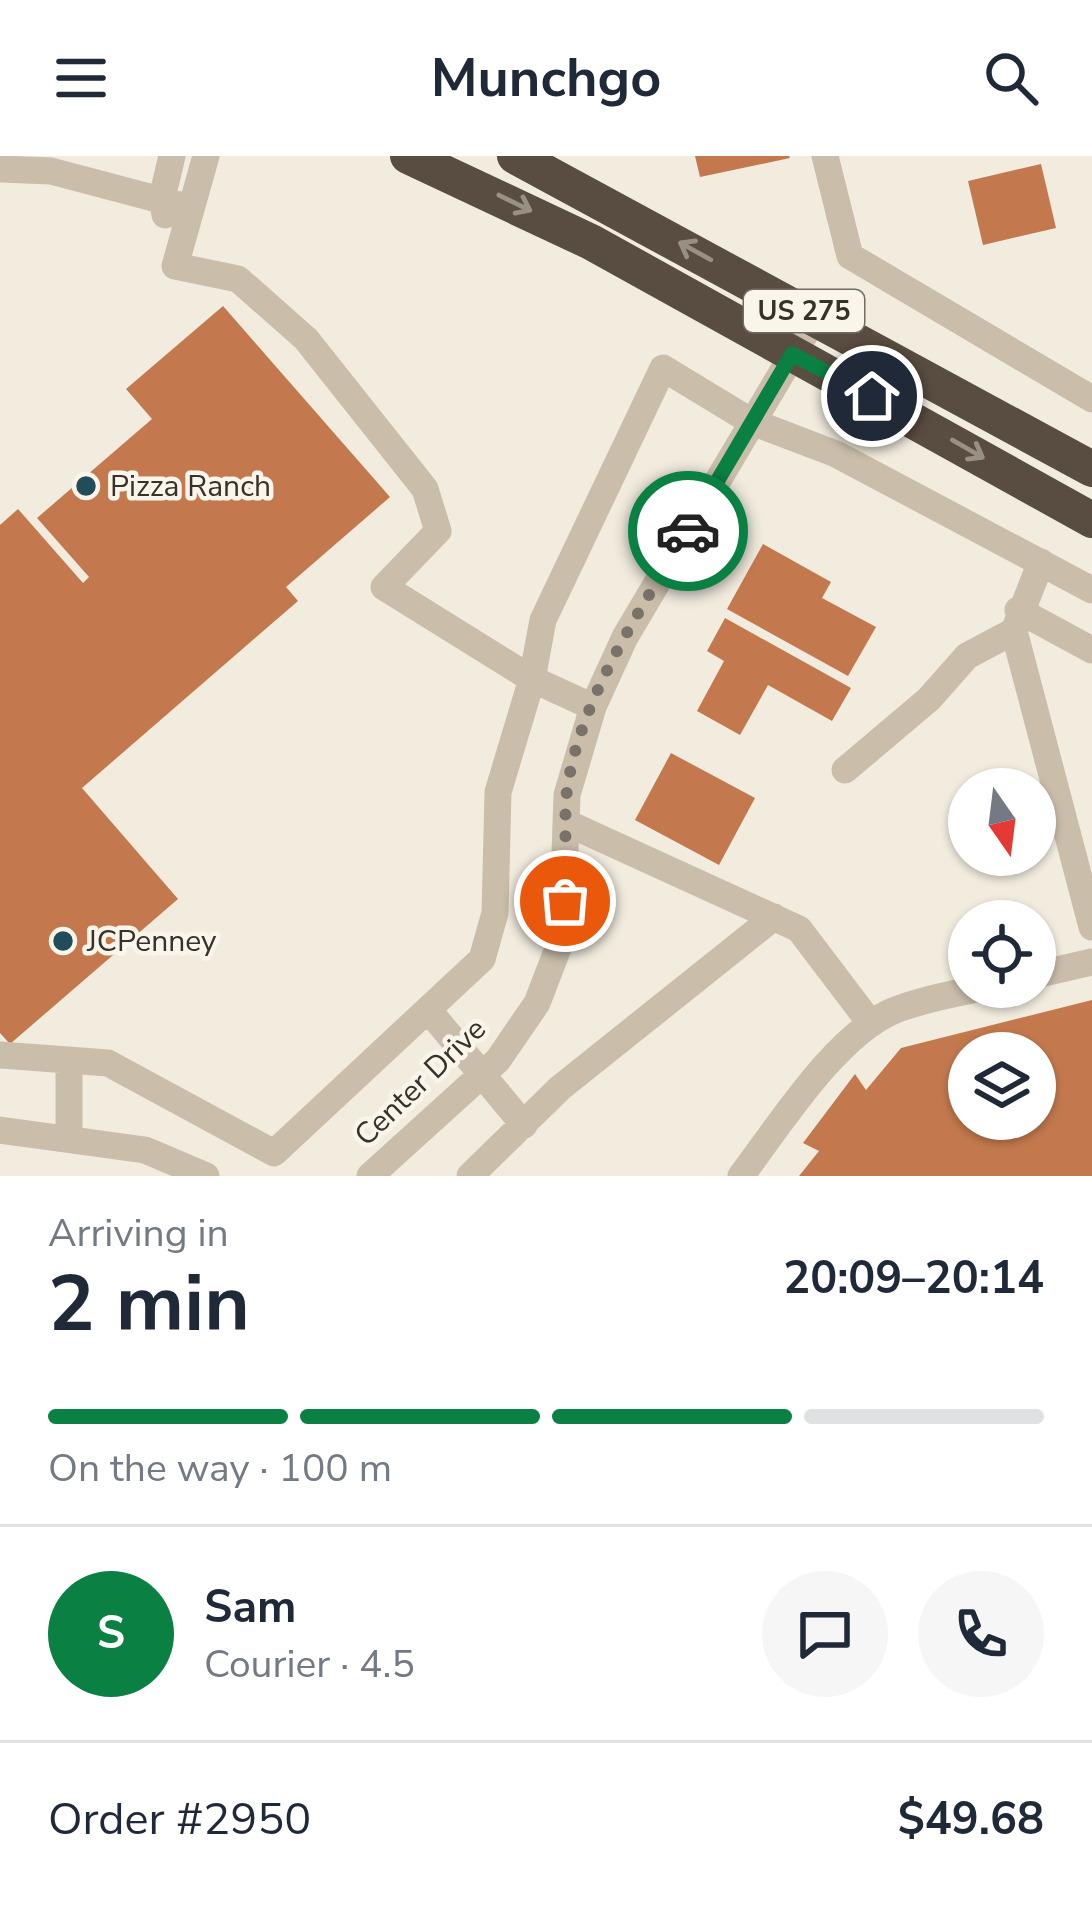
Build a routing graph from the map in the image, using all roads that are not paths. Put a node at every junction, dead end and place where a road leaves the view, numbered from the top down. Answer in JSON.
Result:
{"nodes":[{"id":1,"x":172,"y":156,"type":"edge"},
{"id":2,"x":206,"y":156,"type":"edge"},
{"id":3,"x":408,"y":156,"type":"edge"},
{"id":4,"x":515,"y":156,"type":"edge"},
{"id":5,"x":825,"y":156,"type":"edge"},
{"id":6,"x":0,"y":169,"type":"edge"},
{"id":7,"x":162,"y":198,"type":"junction"},
{"id":8,"x":191,"y":208,"type":"junction"},
{"id":9,"x":175,"y":266,"type":"junction"},
{"id":10,"x":815,"y":317,"type":"junction"},
{"id":11,"x":792,"y":354,"type":"junction"},
{"id":12,"x":1092,"y":399,"type":"edge"},
{"id":13,"x":752,"y":422,"type":"junction"},
{"id":14,"x":1092,"y":469,"type":"edge"},
{"id":15,"x":1092,"y":520,"type":"edge"},
{"id":16,"x":1041,"y":562,"type":"junction"},
{"id":17,"x":1092,"y":590,"type":"edge"},
{"id":18,"x":1016,"y":620,"type":"junction"},
{"id":19,"x":1092,"y":650,"type":"edge"},
{"id":20,"x":532,"y":679,"type":"junction"},
{"id":21,"x":593,"y":707,"type":"junction"},
{"id":22,"x":844,"y":770,"type":"dead end"},
{"id":23,"x":567,"y":823,"type":"junction"},
{"id":24,"x":774,"y":917,"type":"junction"},
{"id":25,"x":1092,"y":927,"type":"edge"},
{"id":26,"x":1092,"y":962,"type":"edge"},
{"id":27,"x":1056,"y":970,"type":"edge"},
{"id":28,"x":948,"y":997,"type":"edge"},
{"id":29,"x":430,"y":1012,"type":"junction"},
{"id":30,"x":871,"y":1024,"type":"junction"},
{"id":31,"x":0,"y":1055,"type":"edge"},
{"id":32,"x":69,"y":1061,"type":"junction"},
{"id":33,"x":482,"y":1075,"type":"junction"},
{"id":34,"x":524,"y":1125,"type":"junction"},
{"id":35,"x":0,"y":1130,"type":"edge"},
{"id":36,"x":69,"y":1137,"type":"junction"},
{"id":37,"x":206,"y":1176,"type":"edge"},
{"id":38,"x":370,"y":1176,"type":"edge"},
{"id":39,"x":470,"y":1176,"type":"edge"},
{"id":40,"x":741,"y":1176,"type":"edge"}],
"edges":[{"from":1,"to":7,"type":"street"},
{"from":2,"to":8,"type":"street"},
{"from":3,"to":11,"type":"highway","number":"US 275","one_way":true},
{"from":10,"to":4,"type":"highway","number":"US 275","one_way":true},
{"from":5,"to":12,"type":"street"},
{"from":6,"to":7,"type":"street"},
{"from":7,"to":8,"type":"street"},
{"from":7,"to":9,"type":"street"},
{"from":8,"to":9,"type":"street"},
{"from":9,"to":20,"type":"street"},
{"from":10,"to":11,"type":"street","name":"Center Drive"},
{"from":10,"to":14,"type":"highway","number":"US 275"},
{"from":11,"to":13,"type":"street","name":"Center Drive"},
{"from":11,"to":15,"type":"highway","number":"US 275","one_way":true},
{"from":13,"to":16,"type":"street"},
{"from":13,"to":20,"type":"street"},
{"from":13,"to":21,"type":"street","name":"Center Drive"},
{"from":16,"to":17,"type":"street"},
{"from":16,"to":18,"type":"street"},
{"from":18,"to":19,"type":"street"},
{"from":18,"to":22,"type":"street"},
{"from":18,"to":25,"type":"street"},
{"from":20,"to":21,"type":"street"},
{"from":20,"to":29,"type":"street"},
{"from":21,"to":23,"type":"street","name":"Center Drive"},
{"from":23,"to":24,"type":"street"},
{"from":23,"to":33,"type":"street","name":"Center Drive"},
{"from":24,"to":30,"type":"street"},
{"from":24,"to":34,"type":"street"},
{"from":26,"to":27,"type":"street"},
{"from":28,"to":30,"type":"street"},
{"from":29,"to":32,"type":"street"},
{"from":29,"to":33,"type":"street"},
{"from":30,"to":40,"type":"street"},
{"from":31,"to":32,"type":"street"},
{"from":32,"to":36,"type":"street"},
{"from":33,"to":34,"type":"street"},
{"from":33,"to":38,"type":"street","name":"Center Drive"},
{"from":34,"to":39,"type":"street"},
{"from":35,"to":36,"type":"street"},
{"from":36,"to":37,"type":"street"}]}
